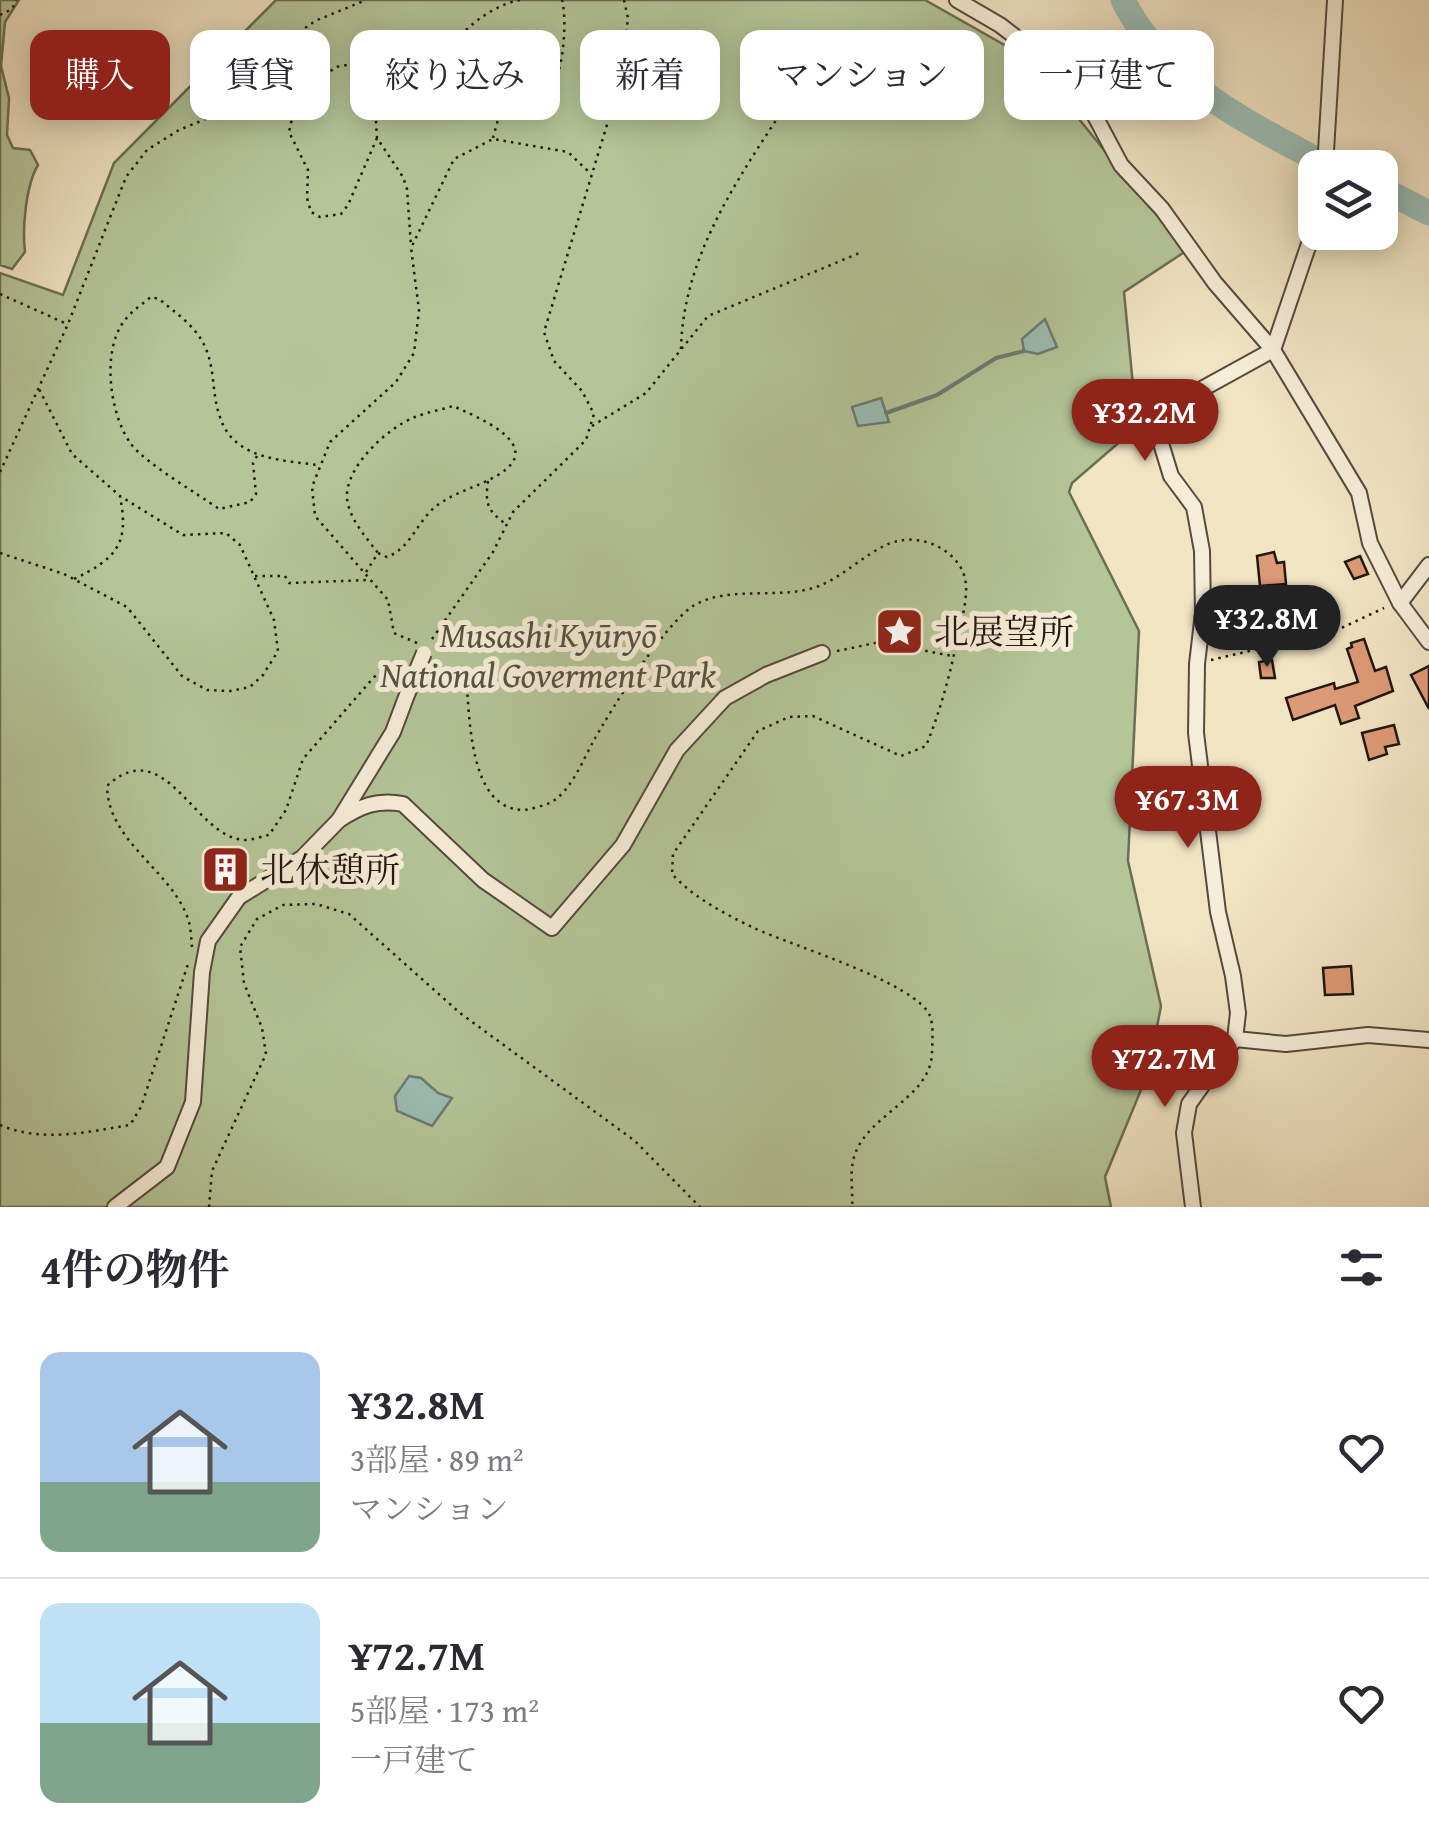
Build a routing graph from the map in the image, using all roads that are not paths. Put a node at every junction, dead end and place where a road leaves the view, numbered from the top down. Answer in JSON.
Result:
{"nodes":[{"id":1,"x":957,"y":0,"type":"edge"},
{"id":2,"x":1335,"y":0,"type":"edge"},
{"id":3,"x":1327,"y":150,"type":"edge"},
{"id":4,"x":1307,"y":250,"type":"edge"},
{"id":5,"x":1273,"y":350,"type":"junction"},
{"id":6,"x":1429,"y":565,"type":"edge"},
{"id":7,"x":1400,"y":603,"type":"junction"},
{"id":8,"x":1429,"y":642,"type":"edge"},
{"id":9,"x":822,"y":653,"type":"road end"},
{"id":10,"x":424,"y":655,"type":"road end"},
{"id":11,"x":339,"y":820,"type":"junction"},
{"id":12,"x":1235,"y":1039,"type":"junction"},
{"id":13,"x":1429,"y":1040,"type":"edge"},
{"id":14,"x":115,"y":1207,"type":"edge"},
{"id":15,"x":1192,"y":1207,"type":"edge"}],
"edges":[{"from":1,"to":5,"type":"street"},
{"from":2,"to":3,"type":"street"},
{"from":4,"to":5,"type":"street"},
{"from":5,"to":7,"type":"street"},
{"from":5,"to":12,"type":"street"},
{"from":6,"to":7,"type":"street"},
{"from":7,"to":8,"type":"street"},
{"from":9,"to":11,"type":"street"},
{"from":10,"to":11,"type":"street","bridge":true},
{"from":11,"to":14,"type":"street"},
{"from":12,"to":13,"type":"street"},
{"from":12,"to":15,"type":"street"}]}
